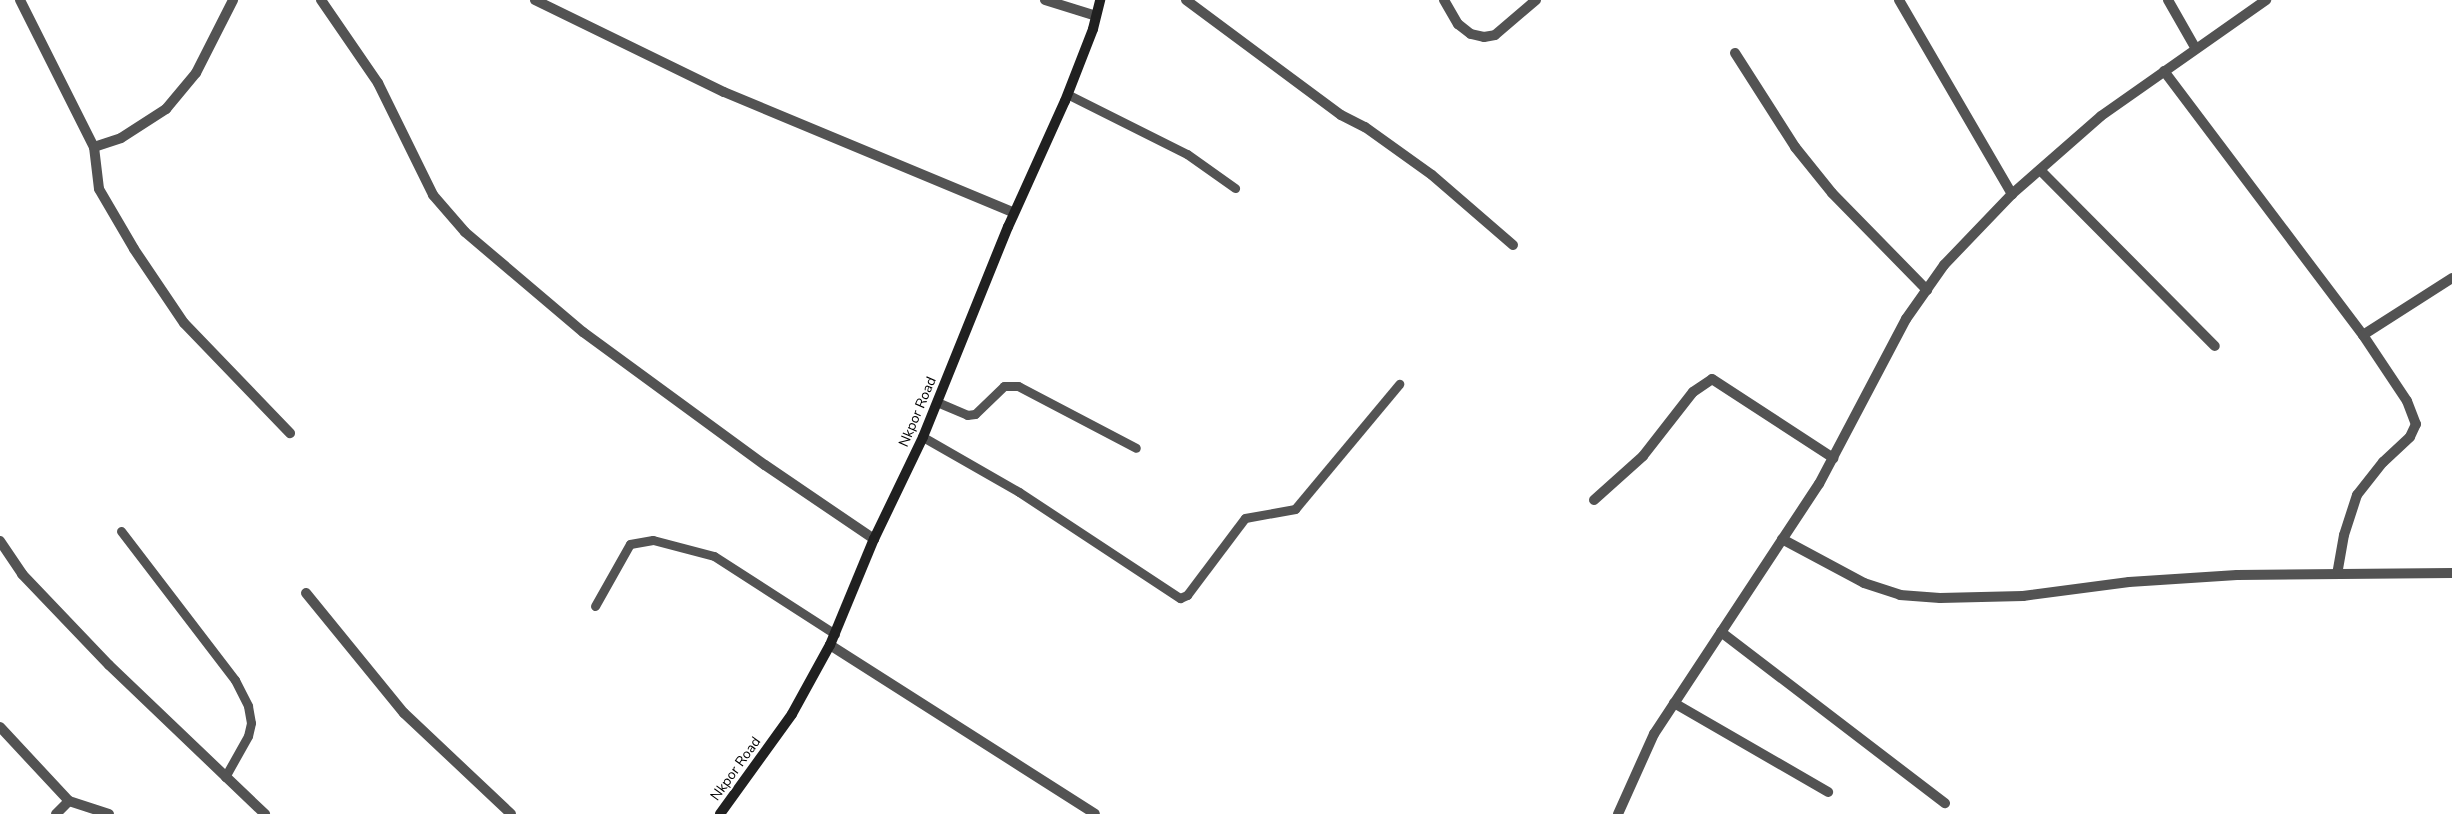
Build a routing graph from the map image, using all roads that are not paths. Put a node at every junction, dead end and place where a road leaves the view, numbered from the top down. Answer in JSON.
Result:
{"nodes":[{"id":1,"x":20,"y":0,"type":"edge"},
{"id":2,"x":234,"y":0,"type":"edge"},
{"id":3,"x":321,"y":0,"type":"edge"},
{"id":4,"x":535,"y":0,"type":"edge"},
{"id":5,"x":1044,"y":0,"type":"edge"},
{"id":6,"x":1100,"y":0,"type":"edge"},
{"id":7,"x":1186,"y":0,"type":"edge"},
{"id":8,"x":1444,"y":0,"type":"edge"},
{"id":9,"x":1536,"y":0,"type":"edge"},
{"id":10,"x":1899,"y":0,"type":"edge"},
{"id":11,"x":2168,"y":0,"type":"edge"},
{"id":12,"x":2266,"y":0,"type":"edge"},
{"id":13,"x":1096,"y":16,"type":"junction"},
{"id":14,"x":2196,"y":49,"type":"junction"},
{"id":15,"x":1735,"y":54,"type":"dead end"},
{"id":16,"x":2164,"y":71,"type":"junction"},
{"id":17,"x":1067,"y":94,"type":"junction"},
{"id":18,"x":94,"y":147,"type":"junction"},
{"id":19,"x":2040,"y":170,"type":"junction"},
{"id":20,"x":1235,"y":188,"type":"dead end"},
{"id":21,"x":2012,"y":194,"type":"junction"},
{"id":22,"x":1014,"y":213,"type":"junction"},
{"id":23,"x":1513,"y":245,"type":"dead end"},
{"id":24,"x":2452,"y":278,"type":"edge"},
{"id":25,"x":1927,"y":290,"type":"junction"},
{"id":26,"x":2363,"y":335,"type":"junction"},
{"id":27,"x":2215,"y":346,"type":"dead end"},
{"id":28,"x":1399,"y":384,"type":"dead end"},
{"id":29,"x":938,"y":402,"type":"junction"},
{"id":30,"x":290,"y":433,"type":"dead end"},
{"id":31,"x":923,"y":437,"type":"junction"},
{"id":32,"x":1136,"y":448,"type":"dead end"},
{"id":33,"x":1833,"y":458,"type":"junction"},
{"id":34,"x":1594,"y":500,"type":"dead end"},
{"id":35,"x":121,"y":531,"type":"dead end"},
{"id":36,"x":874,"y":539,"type":"junction"},
{"id":37,"x":1782,"y":540,"type":"junction"},
{"id":38,"x":0,"y":541,"type":"edge"},
{"id":39,"x":2337,"y":573,"type":"junction"},
{"id":40,"x":2452,"y":573,"type":"edge"},
{"id":41,"x":306,"y":593,"type":"dead end"},
{"id":42,"x":595,"y":606,"type":"dead end"},
{"id":43,"x":1721,"y":632,"type":"junction"},
{"id":44,"x":835,"y":634,"type":"junction"},
{"id":45,"x":830,"y":646,"type":"junction"},
{"id":46,"x":1674,"y":703,"type":"junction"},
{"id":47,"x":0,"y":726,"type":"edge"},
{"id":48,"x":225,"y":777,"type":"junction"},
{"id":49,"x":1828,"y":792,"type":"dead end"},
{"id":50,"x":70,"y":801,"type":"junction"},
{"id":51,"x":1945,"y":803,"type":"dead end"},
{"id":52,"x":56,"y":814,"type":"edge"},
{"id":53,"x":109,"y":814,"type":"edge"},
{"id":54,"x":265,"y":814,"type":"edge"},
{"id":55,"x":510,"y":814,"type":"edge"},
{"id":56,"x":720,"y":814,"type":"edge"},
{"id":57,"x":1095,"y":814,"type":"edge"},
{"id":58,"x":1618,"y":814,"type":"edge"}],
"edges":[{"from":1,"to":18,"type":"street"},
{"from":2,"to":18,"type":"street"},
{"from":3,"to":36,"type":"street"},
{"from":4,"to":22,"type":"street"},
{"from":5,"to":13,"type":"street"},
{"from":6,"to":13,"type":"street","name":"Nkpor Road"},
{"from":7,"to":23,"type":"street"},
{"from":8,"to":9,"type":"street"},
{"from":10,"to":21,"type":"street"},
{"from":11,"to":14,"type":"street"},
{"from":12,"to":14,"type":"street"},
{"from":13,"to":17,"type":"street","name":"Nkpor Road"},
{"from":14,"to":16,"type":"street"},
{"from":15,"to":25,"type":"street"},
{"from":16,"to":19,"type":"street"},
{"from":16,"to":26,"type":"street"},
{"from":17,"to":20,"type":"lane"},
{"from":17,"to":22,"type":"street","name":"Nkpor Road"},
{"from":18,"to":30,"type":"street"},
{"from":19,"to":21,"type":"street"},
{"from":19,"to":27,"type":"street"},
{"from":21,"to":25,"type":"street"},
{"from":22,"to":29,"type":"street","name":"Nkpor Road"},
{"from":24,"to":26,"type":"street"},
{"from":25,"to":33,"type":"street"},
{"from":26,"to":39,"type":"street"},
{"from":28,"to":31,"type":"lane"},
{"from":29,"to":31,"type":"street","name":"Nkpor Road"},
{"from":29,"to":32,"type":"lane"},
{"from":31,"to":36,"type":"street","name":"Nkpor Road"},
{"from":33,"to":34,"type":"street"},
{"from":33,"to":37,"type":"street"},
{"from":35,"to":48,"type":"lane"},
{"from":36,"to":44,"type":"street","name":"Nkpor Road"},
{"from":37,"to":39,"type":"street"},
{"from":37,"to":43,"type":"street"},
{"from":38,"to":48,"type":"street"},
{"from":39,"to":40,"type":"street"},
{"from":41,"to":55,"type":"street"},
{"from":42,"to":44,"type":"lane"},
{"from":43,"to":46,"type":"street"},
{"from":43,"to":51,"type":"street"},
{"from":44,"to":45,"type":"street","name":"Nkpor Road"},
{"from":45,"to":56,"type":"street","name":"Nkpor Road"},
{"from":45,"to":57,"type":"street"},
{"from":46,"to":49,"type":"street"},
{"from":46,"to":58,"type":"street"},
{"from":47,"to":50,"type":"street"},
{"from":48,"to":54,"type":"street"},
{"from":50,"to":52,"type":"street"},
{"from":50,"to":53,"type":"street"}]}
